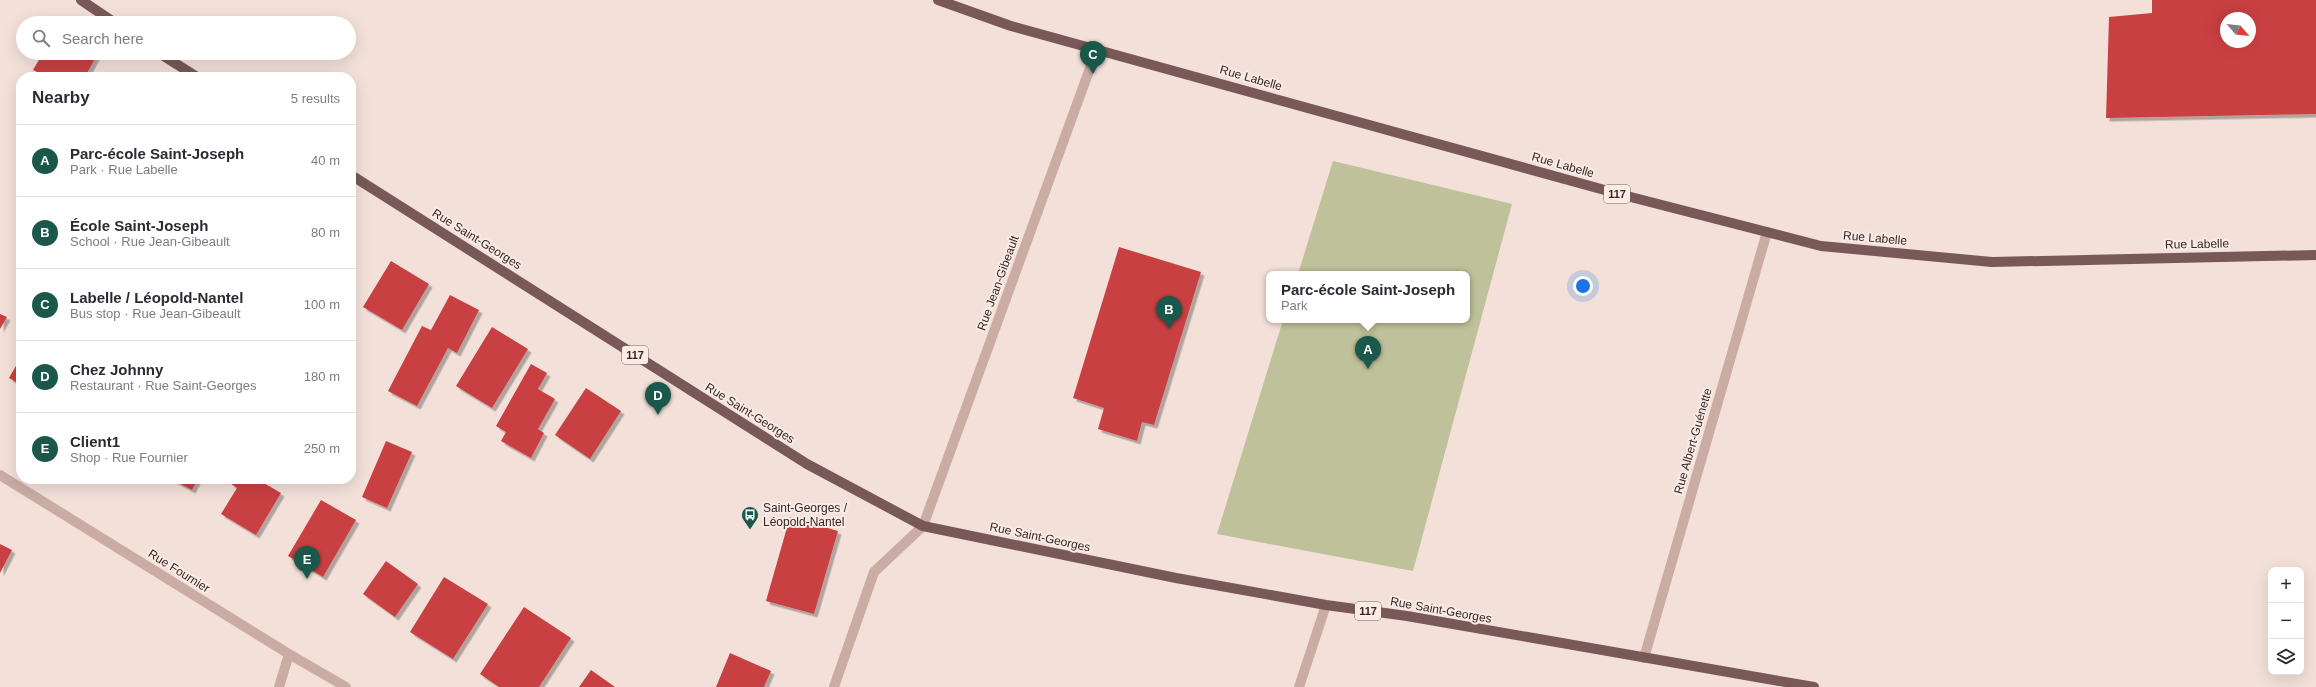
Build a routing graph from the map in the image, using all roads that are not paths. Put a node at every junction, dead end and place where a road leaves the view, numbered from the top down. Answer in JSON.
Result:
{"nodes":[{"id":1,"x":81,"y":0,"type":"edge"},
{"id":2,"x":938,"y":0,"type":"edge"},
{"id":3,"x":105,"y":16,"type":"edge"},
{"id":4,"x":1097,"y":49,"type":"junction"},
{"id":5,"x":170,"y":60,"type":"edge"},
{"id":6,"x":189,"y":72,"type":"edge"},
{"id":7,"x":356,"y":177,"type":"edge"},
{"id":8,"x":1767,"y":232,"type":"junction"},
{"id":9,"x":2316,"y":255,"type":"edge"},
{"id":10,"x":0,"y":474,"type":"edge"},
{"id":11,"x":16,"y":484,"type":"edge"},
{"id":12,"x":16,"y":484,"type":"edge"},
{"id":13,"x":923,"y":526,"type":"junction"},
{"id":14,"x":1326,"y":605,"type":"junction"},
{"id":15,"x":289,"y":654,"type":"junction"},
{"id":16,"x":1644,"y":658,"type":"junction"},
{"id":17,"x":278,"y":687,"type":"edge"},
{"id":18,"x":346,"y":687,"type":"edge"},
{"id":19,"x":834,"y":687,"type":"edge"},
{"id":20,"x":1299,"y":687,"type":"edge"},
{"id":21,"x":1814,"y":687,"type":"edge"}],
"edges":[{"from":1,"to":3,"type":"main road"},
{"from":2,"to":4,"type":"main road","name":"Rue Labelle","number":"117"},
{"from":4,"to":8,"type":"main road","name":"Rue Labelle","number":"117"},
{"from":4,"to":13,"type":"street","name":"Rue Jean-Gibeault"},
{"from":5,"to":6,"type":"main road"},
{"from":7,"to":13,"type":"main road","name":"Rue Saint-Georges","number":"117"},
{"from":8,"to":9,"type":"main road","name":"Rue Labelle","number":"117"},
{"from":8,"to":16,"type":"street","name":"Rue Albert-Guénette"},
{"from":10,"to":11,"type":"street","name":"Rue Fournier"},
{"from":12,"to":15,"type":"street","name":"Rue Fournier"},
{"from":13,"to":14,"type":"main road","name":"Rue Saint-Georges","number":"117"},
{"from":13,"to":19,"type":"street"},
{"from":14,"to":16,"type":"main road","name":"Rue Saint-Georges","number":"117"},
{"from":14,"to":20,"type":"street"},
{"from":15,"to":17,"type":"street"},
{"from":15,"to":18,"type":"street","name":"Rue Fournier"},
{"from":16,"to":21,"type":"main road","name":"Rue Saint-Georges","number":"117"}]}
